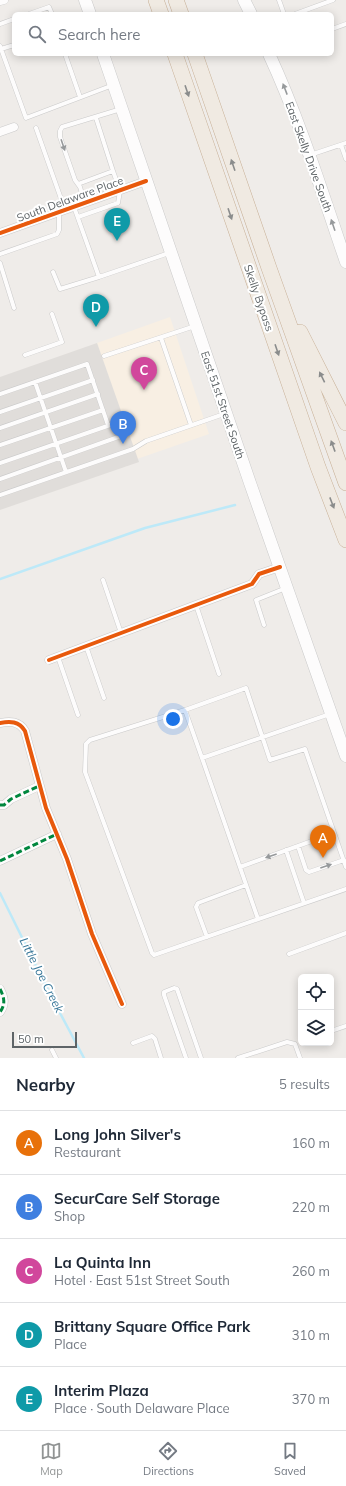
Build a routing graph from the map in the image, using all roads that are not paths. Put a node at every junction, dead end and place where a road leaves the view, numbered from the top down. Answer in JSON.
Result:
{"nodes":[{"id":1,"x":4,"y":0,"type":"edge"},
{"id":2,"x":85,"y":0,"type":"edge"},
{"id":3,"x":156,"y":0,"type":"edge"},
{"id":4,"x":176,"y":0,"type":"edge"},
{"id":5,"x":244,"y":0,"type":"edge"},
{"id":6,"x":279,"y":0,"type":"edge"},
{"id":7,"x":333,"y":0,"type":"edge"},
{"id":8,"x":0,"y":1,"type":"edge"},
{"id":9,"x":35,"y":12,"type":"edge"},
{"id":10,"x":51,"y":12,"type":"edge"},
{"id":11,"x":89,"y":12,"type":"edge"},
{"id":12,"x":160,"y":12,"type":"edge"},
{"id":13,"x":180,"y":12,"type":"edge"},
{"id":14,"x":249,"y":12,"type":"edge"},
{"id":15,"x":283,"y":12,"type":"edge"},
{"id":16,"x":301,"y":12,"type":"edge"},
{"id":17,"x":12,"y":20,"type":"edge"},
{"id":18,"x":0,"y":24,"type":"edge"},
{"id":19,"x":346,"y":24,"type":"edge"},
{"id":20,"x":334,"y":28,"type":"edge"},
{"id":21,"x":12,"y":45,"type":"edge"},
{"id":22,"x":1,"y":48,"type":"edge"},
{"id":23,"x":67,"y":56,"type":"edge"},
{"id":24,"x":104,"y":56,"type":"edge"},
{"id":25,"x":176,"y":56,"type":"edge"},
{"id":26,"x":196,"y":56,"type":"edge"},
{"id":27,"x":270,"y":56,"type":"edge"},
{"id":28,"x":114,"y":85,"type":"junction"},
{"id":29,"x":80,"y":97,"type":"junction"},
{"id":30,"x":122,"y":109,"type":"junction"},
{"id":31,"x":96,"y":118,"type":"junction"},
{"id":32,"x":14,"y":127,"type":"dead end"},
{"id":33,"x":36,"y":128,"type":"dead end"},
{"id":34,"x":0,"y":132,"type":"edge"},
{"id":35,"x":346,"y":143,"type":"edge"},
{"id":36,"x":341,"y":144,"type":"junction"},
{"id":37,"x":310,"y":155,"type":"junction"},
{"id":38,"x":346,"y":159,"type":"edge"},
{"id":39,"x":113,"y":171,"type":"junction"},
{"id":40,"x":146,"y":181,"type":"junction"},
{"id":41,"x":78,"y":184,"type":"junction"},
{"id":42,"x":120,"y":190,"type":"junction"},
{"id":43,"x":85,"y":203,"type":"junction"},
{"id":44,"x":74,"y":207,"type":"junction"},
{"id":45,"x":62,"y":212,"type":"junction"},
{"id":46,"x":78,"y":217,"type":"junction"},
{"id":47,"x":0,"y":233,"type":"edge"},
{"id":48,"x":170,"y":252,"type":"junction"},
{"id":49,"x":0,"y":254,"type":"edge"},
{"id":50,"x":346,"y":262,"type":"edge"},
{"id":51,"x":0,"y":263,"type":"edge"},
{"id":52,"x":269,"y":268,"type":"junction"},
{"id":53,"x":53,"y":272,"type":"dead end"},
{"id":54,"x":99,"y":277,"type":"junction"},
{"id":55,"x":14,"y":308,"type":"dead end"},
{"id":56,"x":52,"y":314,"type":"dead end"},
{"id":57,"x":196,"y":326,"type":"junction"},
{"id":58,"x":161,"y":338,"type":"junction"},
{"id":59,"x":25,"y":355,"type":"dead end"},
{"id":60,"x":104,"y":356,"type":"dead end"},
{"id":61,"x":93,"y":380,"type":"junction"},
{"id":62,"x":35,"y":382,"type":"junction"},
{"id":63,"x":0,"y":394,"type":"edge"},
{"id":64,"x":98,"y":394,"type":"junction"},
{"id":65,"x":40,"y":398,"type":"junction"},
{"id":66,"x":103,"y":410,"type":"junction"},
{"id":67,"x":0,"y":412,"type":"edge"},
{"id":68,"x":45,"y":412,"type":"junction"},
{"id":69,"x":226,"y":413,"type":"junction"},
{"id":70,"x":346,"y":423,"type":"edge"},
{"id":71,"x":108,"y":425,"type":"junction"},
{"id":72,"x":191,"y":425,"type":"junction"},
{"id":73,"x":0,"y":428,"type":"edge"},
{"id":74,"x":50,"y":428,"type":"junction"},
{"id":75,"x":56,"y":444,"type":"junction"},
{"id":76,"x":0,"y":446,"type":"edge"},
{"id":77,"x":61,"y":458,"type":"junction"},
{"id":78,"x":0,"y":463,"type":"edge"},
{"id":79,"x":66,"y":472,"type":"junction"},
{"id":80,"x":0,"y":479,"type":"edge"},
{"id":81,"x":346,"y":483,"type":"edge"},
{"id":82,"x":0,"y":495,"type":"edge"},
{"id":83,"x":346,"y":540,"type":"edge"},
{"id":84,"x":280,"y":567,"type":"junction"},
{"id":85,"x":103,"y":580,"type":"dead end"},
{"id":86,"x":287,"y":588,"type":"junction"},
{"id":87,"x":196,"y":605,"type":"junction"},
{"id":88,"x":264,"y":625,"type":"dead end"},
{"id":89,"x":121,"y":633,"type":"junction"},
{"id":90,"x":86,"y":646,"type":"junction"},
{"id":91,"x":58,"y":657,"type":"junction"},
{"id":92,"x":49,"y":660,"type":"dead end"},
{"id":93,"x":219,"y":674,"type":"dead end"},
{"id":94,"x":104,"y":698,"type":"dead end"},
{"id":95,"x":185,"y":710,"type":"junction"},
{"id":96,"x":331,"y":714,"type":"junction"},
{"id":97,"x":78,"y":715,"type":"dead end"},
{"id":98,"x":0,"y":723,"type":"edge"},
{"id":99,"x":263,"y":738,"type":"junction"},
{"id":100,"x":346,"y":756,"type":"edge"},
{"id":101,"x":202,"y":758,"type":"junction"},
{"id":102,"x":39,"y":786,"type":"junction"},
{"id":103,"x":0,"y":805,"type":"edge"},
{"id":104,"x":334,"y":833,"type":"junction"},
{"id":105,"x":57,"y":834,"type":"junction"},
{"id":106,"x":298,"y":846,"type":"junction"},
{"id":107,"x":286,"y":850,"type":"junction"},
{"id":108,"x":344,"y":860,"type":"junction"},
{"id":109,"x":0,"y":861,"type":"edge"},
{"id":110,"x":240,"y":867,"type":"junction"},
{"id":111,"x":346,"y":868,"type":"edge"},
{"id":112,"x":246,"y":885,"type":"junction"},
{"id":113,"x":346,"y":889,"type":"edge"},
{"id":114,"x":304,"y":903,"type":"junction"},
{"id":115,"x":258,"y":919,"type":"junction"},
{"id":116,"x":346,"y":933,"type":"edge"},
{"id":117,"x":207,"y":937,"type":"junction"},
{"id":118,"x":289,"y":954,"type":"dead end"},
{"id":119,"x":0,"y":989,"type":"edge"},
{"id":120,"x":122,"y":1004,"type":"dead end"},
{"id":121,"x":0,"y":1012,"type":"edge"},
{"id":122,"x":346,"y":1026,"type":"edge"},
{"id":123,"x":334,"y":1030,"type":"edge"},
{"id":124,"x":133,"y":1043,"type":"dead end"},
{"id":125,"x":298,"y":1043,"type":"edge"},
{"id":126,"x":295,"y":1044,"type":"junction"},
{"id":127,"x":52,"y":1050,"type":"dead end"},
{"id":128,"x":56,"y":1058,"type":"edge"},
{"id":129,"x":162,"y":1058,"type":"edge"},
{"id":130,"x":186,"y":1058,"type":"edge"},
{"id":131,"x":201,"y":1058,"type":"edge"},
{"id":132,"x":238,"y":1058,"type":"edge"},
{"id":133,"x":300,"y":1058,"type":"edge"}],
"edges":[{"from":1,"to":8,"type":"street"},
{"from":2,"to":11,"type":"main road"},
{"from":3,"to":12,"type":"highway"},
{"from":4,"to":13,"type":"highway"},
{"from":5,"to":14,"type":"main road"},
{"from":6,"to":15,"type":"lane"},
{"from":7,"to":16,"type":"lane"},
{"from":9,"to":10,"type":"lane"},
{"from":17,"to":18,"type":"lane"},
{"from":19,"to":20,"type":"lane"},
{"from":21,"to":22,"type":"lane"},
{"from":22,"to":29,"type":"lane"},
{"from":23,"to":29,"type":"lane"},
{"from":24,"to":28,"type":"main road","name":"East 51st Street South"},
{"from":25,"to":83,"type":"highway","name":"Skelly Bypass","one_way":true},
{"from":52,"to":26,"type":"highway","name":"Skelly Bypass","one_way":true},
{"from":37,"to":27,"type":"main road","name":"East Skelly Drive South","one_way":true},
{"from":28,"to":29,"type":"lane"},
{"from":28,"to":30,"type":"main road","name":"East 51st Street South"},
{"from":30,"to":31,"type":"lane"},
{"from":30,"to":40,"type":"main road","name":"East 51st Street South"},
{"from":31,"to":39,"type":"lane"},
{"from":31,"to":41,"type":"lane","one_way":true},
{"from":32,"to":34,"type":"street"},
{"from":33,"to":45,"type":"lane"},
{"from":35,"to":36,"type":"lane"},
{"from":36,"to":37,"type":"lane"},
{"from":36,"to":38,"type":"lane"},
{"from":50,"to":37,"type":"main road","name":"East Skelly Drive South","one_way":true},
{"from":39,"to":41,"type":"lane"},
{"from":39,"to":42,"type":"lane"},
{"from":40,"to":42,"type":"street","name":"South Delaware Place"},
{"from":40,"to":48,"type":"main road","name":"East 51st Street South"},
{"from":41,"to":43,"type":"lane"},
{"from":42,"to":43,"type":"street","name":"South Delaware Place"},
{"from":42,"to":46,"type":"lane"},
{"from":43,"to":44,"type":"street","name":"South Delaware Place"},
{"from":44,"to":45,"type":"street","name":"South Delaware Place"},
{"from":44,"to":46,"type":"lane"},
{"from":45,"to":47,"type":"street","name":"South Delaware Place"},
{"from":45,"to":49,"type":"lane"},
{"from":46,"to":54,"type":"lane"},
{"from":48,"to":54,"type":"lane"},
{"from":48,"to":57,"type":"main road","name":"East 51st Street South"},
{"from":51,"to":55,"type":"lane"},
{"from":70,"to":52,"type":"highway","one_way":true},
{"from":81,"to":52,"type":"highway","name":"Skelly Bypass","one_way":true},
{"from":53,"to":54,"type":"lane"},
{"from":56,"to":59,"type":"lane"},
{"from":57,"to":58,"type":"lane"},
{"from":57,"to":69,"type":"main road","name":"East 51st Street South"},
{"from":58,"to":60,"type":"lane"},
{"from":58,"to":72,"type":"lane"},
{"from":61,"to":62,"type":"lane"},
{"from":61,"to":64,"type":"lane"},
{"from":61,"to":65,"type":"lane"},
{"from":62,"to":63,"type":"lane"},
{"from":62,"to":65,"type":"lane"},
{"from":64,"to":66,"type":"lane"},
{"from":64,"to":68,"type":"lane"},
{"from":65,"to":67,"type":"lane"},
{"from":65,"to":68,"type":"lane"},
{"from":66,"to":71,"type":"lane"},
{"from":66,"to":74,"type":"lane"},
{"from":68,"to":73,"type":"lane"},
{"from":68,"to":74,"type":"lane"},
{"from":69,"to":72,"type":"lane"},
{"from":69,"to":84,"type":"main road","name":"East 51st Street South"},
{"from":71,"to":75,"type":"lane"},
{"from":71,"to":77,"type":"lane"},
{"from":72,"to":79,"type":"lane"},
{"from":74,"to":75,"type":"lane"},
{"from":74,"to":76,"type":"lane"},
{"from":75,"to":77,"type":"lane"},
{"from":75,"to":78,"type":"lane"},
{"from":77,"to":79,"type":"lane"},
{"from":77,"to":80,"type":"lane"},
{"from":79,"to":82,"type":"lane"},
{"from":84,"to":86,"type":"main road","name":"East 51st Street South"},
{"from":84,"to":87,"type":"street"},
{"from":85,"to":89,"type":"lane"},
{"from":86,"to":88,"type":"lane"},
{"from":86,"to":96,"type":"main road","name":"East 51st Street South"},
{"from":87,"to":89,"type":"street"},
{"from":87,"to":93,"type":"lane"},
{"from":89,"to":90,"type":"street"},
{"from":90,"to":91,"type":"street"},
{"from":90,"to":94,"type":"lane"},
{"from":91,"to":92,"type":"street"},
{"from":91,"to":97,"type":"lane"},
{"from":95,"to":99,"type":"lane"},
{"from":95,"to":101,"type":"lane"},
{"from":95,"to":117,"type":"lane"},
{"from":96,"to":99,"type":"lane"},
{"from":96,"to":100,"type":"main road","name":"East 51st Street South"},
{"from":98,"to":102,"type":"street"},
{"from":99,"to":101,"type":"lane"},
{"from":99,"to":104,"type":"lane"},
{"from":101,"to":110,"type":"lane"},
{"from":102,"to":103,"type":"street"},
{"from":102,"to":105,"type":"street"},
{"from":104,"to":106,"type":"lane"},
{"from":104,"to":108,"type":"lane"},
{"from":105,"to":109,"type":"street"},
{"from":105,"to":120,"type":"street"},
{"from":106,"to":107,"type":"lane"},
{"from":106,"to":108,"type":"lane","one_way":true},
{"from":107,"to":110,"type":"lane","one_way":true},
{"from":107,"to":114,"type":"lane"},
{"from":108,"to":111,"type":"lane"},
{"from":110,"to":112,"type":"lane"},
{"from":112,"to":115,"type":"lane"},
{"from":112,"to":117,"type":"lane"},
{"from":113,"to":114,"type":"lane"},
{"from":114,"to":115,"type":"lane"},
{"from":115,"to":117,"type":"lane"},
{"from":116,"to":118,"type":"lane"},
{"from":119,"to":121,"type":"street"},
{"from":122,"to":123,"type":"lane"},
{"from":124,"to":129,"type":"lane"},
{"from":125,"to":126,"type":"lane"},
{"from":126,"to":132,"type":"lane"},
{"from":126,"to":133,"type":"lane"},
{"from":127,"to":128,"type":"lane"},
{"from":130,"to":131,"type":"lane"}]}
